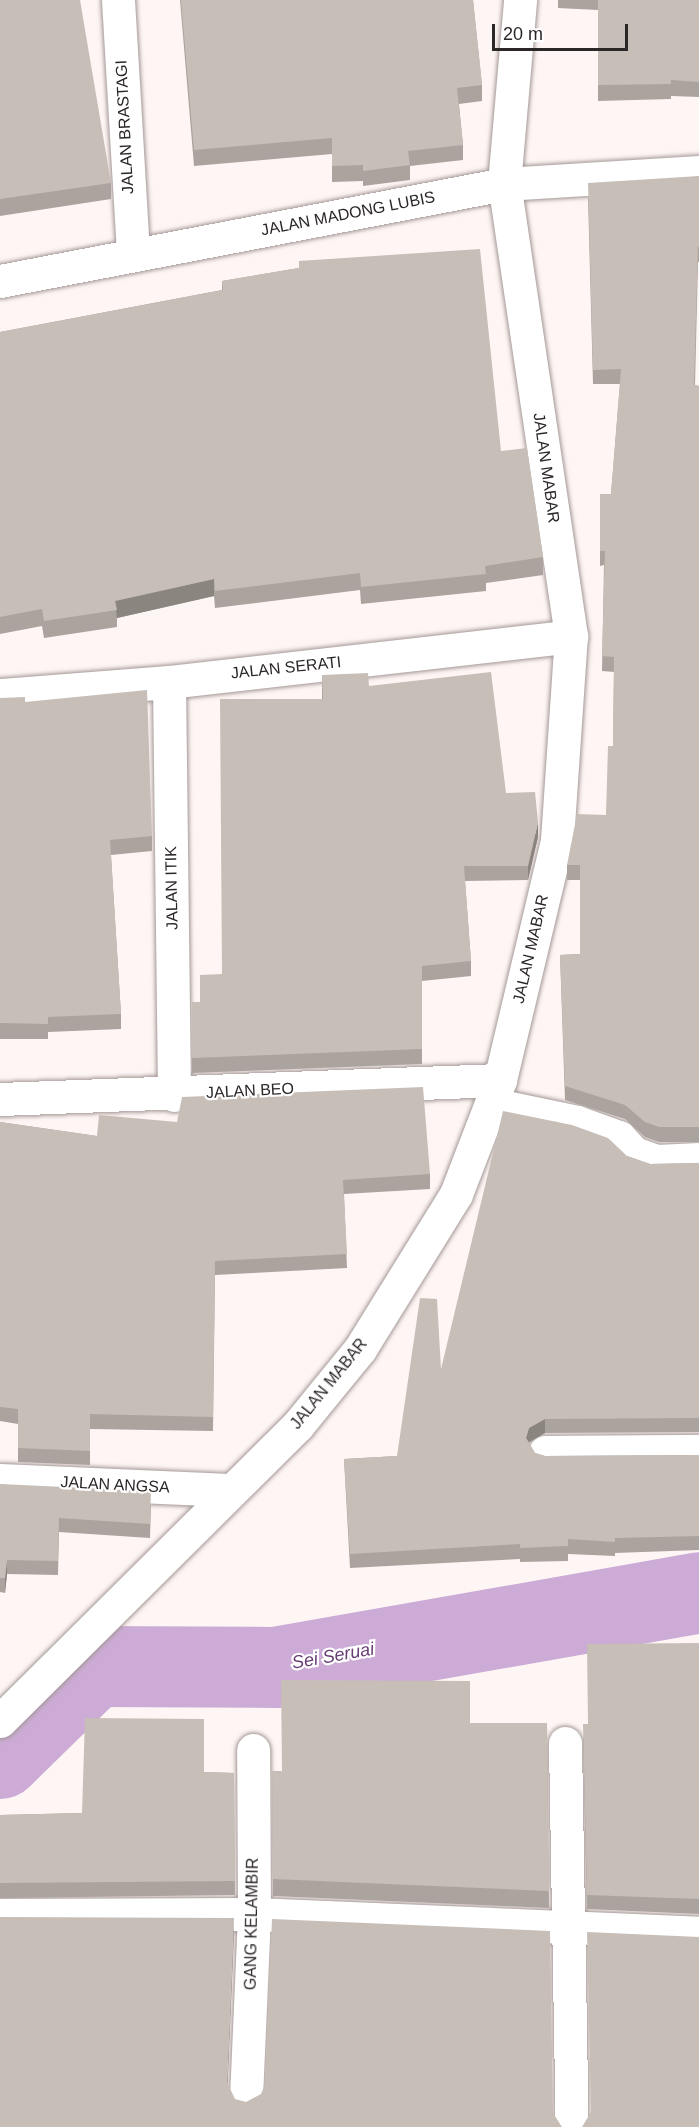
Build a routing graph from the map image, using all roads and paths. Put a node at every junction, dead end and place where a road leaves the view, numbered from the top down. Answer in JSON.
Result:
{"nodes":[{"id":1,"x":118,"y":0,"type":"edge"},
{"id":2,"x":520,"y":0,"type":"edge"},
{"id":3,"x":699,"y":172,"type":"edge"},
{"id":4,"x":504,"y":184,"type":"junction"},
{"id":5,"x":133,"y":255,"type":"junction"},
{"id":6,"x":0,"y":281,"type":"edge"},
{"id":7,"x":571,"y":636,"type":"junction"},
{"id":8,"x":169,"y":682,"type":"junction"},
{"id":9,"x":0,"y":695,"type":"edge"},
{"id":10,"x":496,"y":1092,"type":"junction"},
{"id":11,"x":174,"y":1095,"type":"junction"},
{"id":12,"x":0,"y":1099,"type":"edge"},
{"id":13,"x":699,"y":1159,"type":"edge"},
{"id":14,"x":699,"y":1451,"type":"edge"},
{"id":15,"x":545,"y":1452,"type":"dead end"},
{"id":16,"x":0,"y":1480,"type":"edge"},
{"id":17,"x":230,"y":1490,"type":"junction"},
{"id":18,"x":0,"y":1721,"type":"edge"},
{"id":19,"x":565,"y":1743,"type":"dead end"},
{"id":20,"x":253,"y":1750,"type":"dead end"},
{"id":21,"x":254,"y":1914,"type":"junction"},
{"id":22,"x":0,"y":1915,"type":"edge"},
{"id":23,"x":569,"y":1928,"type":"junction"},
{"id":24,"x":699,"y":1933,"type":"edge"},
{"id":25,"x":246,"y":2098,"type":"dead end"},
{"id":26,"x":572,"y":2127,"type":"edge"}],
"edges":[{"from":1,"to":5,"type":"street","name":"JALAN BRASTAGI"},
{"from":2,"to":4,"type":"street","name":"JALAN MABAR"},
{"from":3,"to":4,"type":"street","name":"JALAN MADONG LUBIS"},
{"from":4,"to":5,"type":"street","name":"JALAN MADONG LUBIS"},
{"from":4,"to":7,"type":"street","name":"JALAN MABAR"},
{"from":5,"to":6,"type":"street","name":"JALAN MADONG LUBIS"},
{"from":7,"to":8,"type":"street","name":"JALAN SERATI"},
{"from":7,"to":10,"type":"street","name":"JALAN MABAR"},
{"from":8,"to":9,"type":"street","name":"JALAN SERATI"},
{"from":8,"to":11,"type":"street","name":"JALAN ITIK"},
{"from":10,"to":11,"type":"street","name":"JALAN BEO"},
{"from":10,"to":13,"type":"street","name":"JALAN BEO"},
{"from":10,"to":17,"type":"street","name":"JALAN MABAR"},
{"from":11,"to":12,"type":"street","name":"JALAN BEO"},
{"from":14,"to":15,"type":"street"},
{"from":16,"to":17,"type":"street","name":"JALAN ANGSA"},
{"from":17,"to":18,"type":"street","name":"JALAN MABAR"},
{"from":19,"to":23,"type":"street"},
{"from":20,"to":21,"type":"street","name":"GANG KELAMBIR"},
{"from":21,"to":22,"type":"street"},
{"from":21,"to":23,"type":"street"},
{"from":21,"to":25,"type":"street","name":"GANG KELAMBIR"},
{"from":23,"to":24,"type":"street"},
{"from":23,"to":26,"type":"street"}]}
